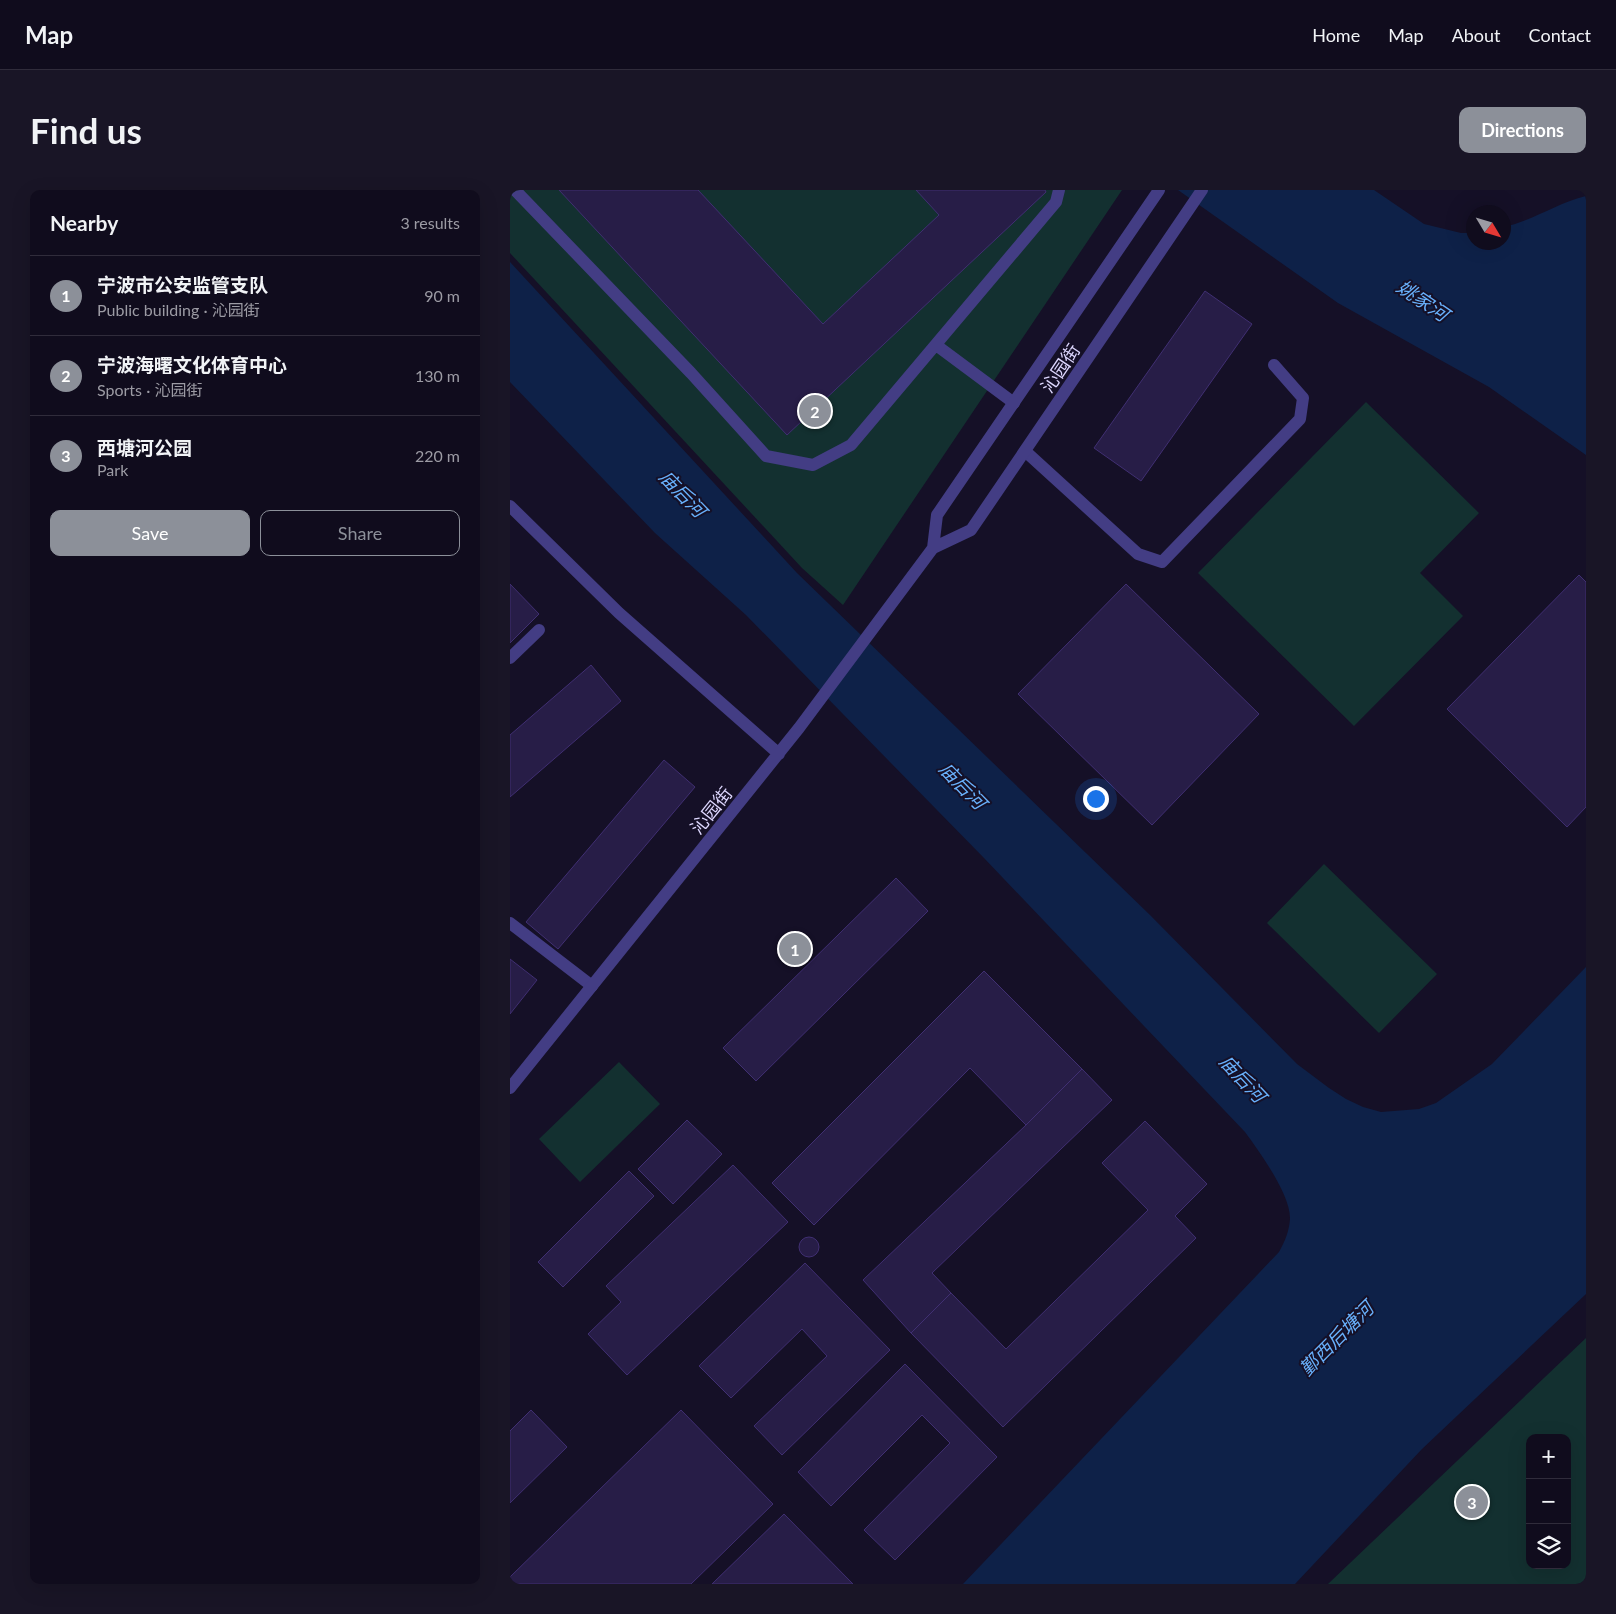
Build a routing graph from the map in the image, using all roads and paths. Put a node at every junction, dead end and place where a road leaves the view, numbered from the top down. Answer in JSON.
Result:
{"nodes":[{"id":1,"x":515,"y":190,"type":"edge"},
{"id":2,"x":1059,"y":190,"type":"edge"},
{"id":3,"x":1202,"y":190,"type":"edge"},
{"id":4,"x":1159,"y":191,"type":"edge"},
{"id":5,"x":936,"y":345,"type":"junction"},
{"id":6,"x":1274,"y":365,"type":"dead end"},
{"id":7,"x":1014,"y":403,"type":"junction"},
{"id":8,"x":1025,"y":451,"type":"junction"},
{"id":9,"x":510,"y":506,"type":"edge"},
{"id":10,"x":933,"y":548,"type":"junction"},
{"id":11,"x":540,"y":630,"type":"dead end"},
{"id":12,"x":510,"y":658,"type":"edge"},
{"id":13,"x":779,"y":754,"type":"junction"},
{"id":14,"x":510,"y":923,"type":"edge"},
{"id":15,"x":592,"y":986,"type":"junction"},
{"id":16,"x":510,"y":1088,"type":"edge"}],
"edges":[{"from":1,"to":5,"type":"street"},
{"from":2,"to":5,"type":"street"},
{"from":3,"to":8,"type":"street","name":"沁园街"},
{"from":4,"to":7,"type":"street","name":"沁园街"},
{"from":5,"to":7,"type":"street"},
{"from":6,"to":8,"type":"street"},
{"from":7,"to":10,"type":"street","name":"沁园街"},
{"from":8,"to":10,"type":"street","name":"沁园街"},
{"from":9,"to":13,"type":"street"},
{"from":10,"to":13,"type":"street","name":"沁园街"},
{"from":11,"to":12,"type":"street"},
{"from":13,"to":15,"type":"street","name":"沁园街"},
{"from":14,"to":15,"type":"street"},
{"from":15,"to":16,"type":"street","name":"沁园街"}]}
